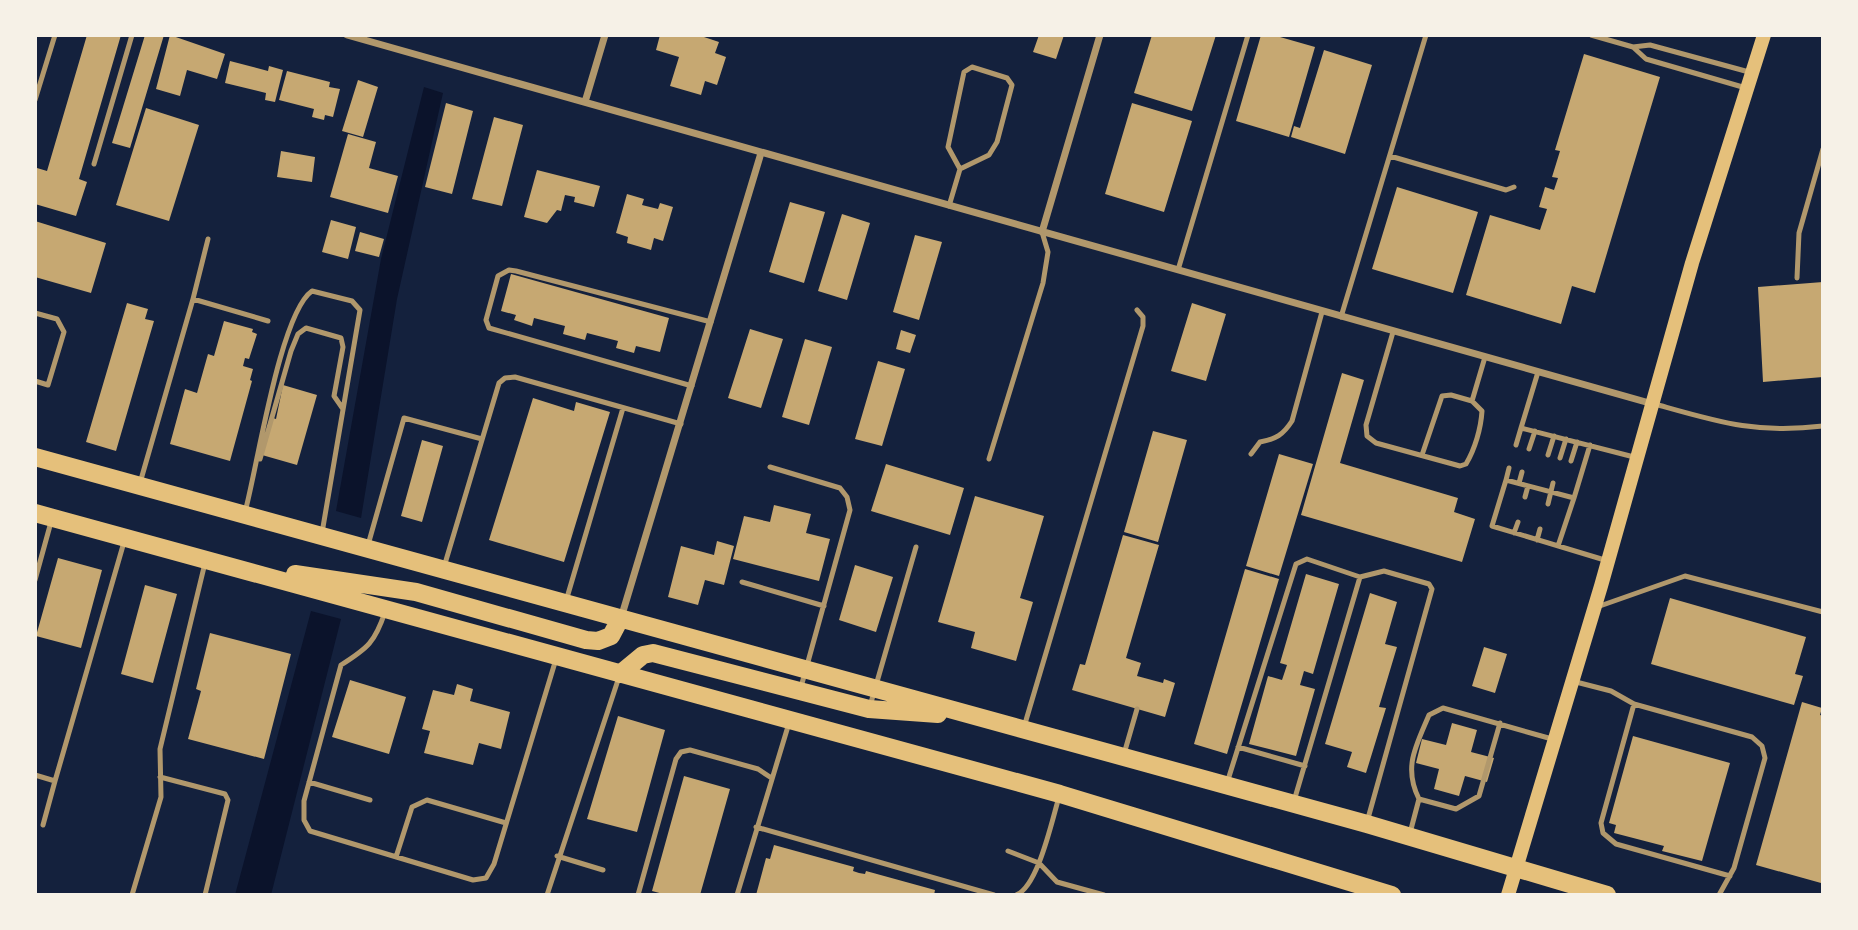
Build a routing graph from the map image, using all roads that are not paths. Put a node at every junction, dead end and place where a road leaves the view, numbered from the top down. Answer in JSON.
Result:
{"nodes":[{"id":1,"x":55,"y":35,"type":"edge"},
{"id":2,"x":132,"y":35,"type":"edge"},
{"id":3,"x":347,"y":35,"type":"edge"},
{"id":4,"x":605,"y":35,"type":"edge"},
{"id":5,"x":1100,"y":35,"type":"edge"},
{"id":6,"x":1248,"y":35,"type":"edge"},
{"id":7,"x":1426,"y":35,"type":"edge"},
{"id":8,"x":1591,"y":35,"type":"edge"},
{"id":9,"x":1764,"y":35,"type":"edge"},
{"id":10,"x":1633,"y":47,"type":"junction"},
{"id":11,"x":1752,"y":73,"type":"junction"},
{"id":12,"x":1748,"y":89,"type":"junction"},
{"id":13,"x":35,"y":100,"type":"edge"},
{"id":14,"x":585,"y":102,"type":"junction"},
{"id":15,"x":1823,"y":149,"type":"edge"},
{"id":16,"x":761,"y":153,"type":"junction"},
{"id":17,"x":1390,"y":156,"type":"junction"},
{"id":18,"x":94,"y":164,"type":"dead end"},
{"id":19,"x":960,"y":169,"type":"junction"},
{"id":20,"x":1514,"y":187,"type":"dead end"},
{"id":21,"x":949,"y":206,"type":"junction"},
{"id":22,"x":1042,"y":232,"type":"junction"},
{"id":23,"x":208,"y":239,"type":"dead end"},
{"id":24,"x":1178,"y":270,"type":"junction"},
{"id":25,"x":1797,"y":278,"type":"dead end"},
{"id":26,"x":193,"y":299,"type":"junction"},
{"id":27,"x":1137,"y":310,"type":"dead end"},
{"id":28,"x":1322,"y":312,"type":"junction"},
{"id":29,"x":35,"y":313,"type":"edge"},
{"id":30,"x":1341,"y":317,"type":"junction"},
{"id":31,"x":268,"y":321,"type":"dead end"},
{"id":32,"x":712,"y":323,"type":"junction"},
{"id":33,"x":1393,"y":332,"type":"junction"},
{"id":34,"x":1485,"y":357,"type":"junction"},
{"id":35,"x":1538,"y":372,"type":"junction"},
{"id":36,"x":36,"y":383,"type":"edge"},
{"id":37,"x":692,"y":386,"type":"junction"},
{"id":38,"x":1472,"y":401,"type":"junction"},
{"id":39,"x":1653,"y":404,"type":"junction"},
{"id":40,"x":623,"y":408,"type":"junction"},
{"id":41,"x":343,"y":409,"type":"junction"},
{"id":42,"x":681,"y":424,"type":"junction"},
{"id":43,"x":1823,"y":426,"type":"edge"},
{"id":44,"x":1521,"y":428,"type":"junction"},
{"id":45,"x":1535,"y":431,"type":"junction"},
{"id":46,"x":1553,"y":436,"type":"junction"},
{"id":47,"x":482,"y":439,"type":"junction"},
{"id":48,"x":1566,"y":439,"type":"junction"},
{"id":49,"x":1577,"y":442,"type":"junction"},
{"id":50,"x":1516,"y":445,"type":"dead end"},
{"id":51,"x":1590,"y":445,"type":"junction"},
{"id":52,"x":1529,"y":449,"type":"dead end"},
{"id":53,"x":1251,"y":454,"type":"dead end"},
{"id":54,"x":1548,"y":454,"type":"dead end"},
{"id":55,"x":1422,"y":456,"type":"junction"},
{"id":56,"x":35,"y":457,"type":"edge"},
{"id":57,"x":989,"y":458,"type":"dead end"},
{"id":58,"x":1560,"y":458,"type":"dead end"},
{"id":59,"x":1637,"y":458,"type":"junction"},
{"id":60,"x":1572,"y":461,"type":"dead end"},
{"id":61,"x":257,"y":467,"type":"junction"},
{"id":62,"x":770,"y":467,"type":"dead end"},
{"id":63,"x":1509,"y":468,"type":"dead end"},
{"id":64,"x":1522,"y":472,"type":"dead end"},
{"id":65,"x":1541,"y":479,"type":"dead end"},
{"id":66,"x":1506,"y":480,"type":"junction"},
{"id":67,"x":1519,"y":483,"type":"junction"},
{"id":68,"x":1553,"y":483,"type":"dead end"},
{"id":69,"x":1564,"y":485,"type":"dead end"},
{"id":70,"x":139,"y":486,"type":"junction"},
{"id":71,"x":1528,"y":486,"type":"junction"},
{"id":72,"x":1539,"y":488,"type":"junction"},
{"id":73,"x":1551,"y":492,"type":"junction"},
{"id":74,"x":1561,"y":495,"type":"junction"},
{"id":75,"x":1525,"y":497,"type":"dead end"},
{"id":76,"x":1574,"y":498,"type":"junction"},
{"id":77,"x":1548,"y":504,"type":"dead end"},
{"id":78,"x":44,"y":515,"type":"edge"},
{"id":79,"x":244,"y":515,"type":"junction"},
{"id":80,"x":1518,"y":522,"type":"dead end"},
{"id":81,"x":1540,"y":529,"type":"dead end"},
{"id":82,"x":1514,"y":533,"type":"junction"},
{"id":83,"x":125,"y":537,"type":"junction"},
{"id":84,"x":322,"y":537,"type":"junction"},
{"id":85,"x":1537,"y":540,"type":"junction"},
{"id":86,"x":1558,"y":546,"type":"junction"},
{"id":87,"x":368,"y":547,"type":"junction"},
{"id":88,"x":916,"y":547,"type":"dead end"},
{"id":89,"x":1608,"y":561,"type":"junction"},
{"id":90,"x":214,"y":562,"type":"junction"},
{"id":91,"x":443,"y":570,"type":"junction"},
{"id":92,"x":1360,"y":577,"type":"junction"},
{"id":93,"x":35,"y":580,"type":"edge"},
{"id":94,"x":742,"y":582,"type":"dead end"},
{"id":95,"x":565,"y":604,"type":"junction"},
{"id":96,"x":824,"y":606,"type":"junction"},
{"id":97,"x":1594,"y":608,"type":"junction"},
{"id":98,"x":386,"y":609,"type":"junction"},
{"id":99,"x":1823,"y":612,"type":"edge"},
{"id":100,"x":620,"y":619,"type":"junction"},
{"id":101,"x":557,"y":656,"type":"junction"},
{"id":102,"x":805,"y":670,"type":"junction"},
{"id":103,"x":620,"y":674,"type":"junction"},
{"id":104,"x":1572,"y":681,"type":"junction"},
{"id":105,"x":875,"y":689,"type":"junction"},
{"id":106,"x":800,"y":690,"type":"junction"},
{"id":107,"x":1633,"y":704,"type":"junction"},
{"id":108,"x":869,"y":709,"type":"junction"},
{"id":109,"x":1137,"y":709,"type":"dead end"},
{"id":110,"x":977,"y":717,"type":"junction"},
{"id":111,"x":790,"y":720,"type":"junction"},
{"id":112,"x":1500,"y":723,"type":"junction"},
{"id":113,"x":1024,"y":730,"type":"junction"},
{"id":114,"x":1555,"y":739,"type":"junction"},
{"id":115,"x":1238,"y":747,"type":"junction"},
{"id":116,"x":1123,"y":757,"type":"junction"},
{"id":117,"x":1305,"y":766,"type":"junction"},
{"id":118,"x":35,"y":775,"type":"edge"},
{"id":119,"x":160,"y":777,"type":"junction"},
{"id":120,"x":770,"y":777,"type":"junction"},
{"id":121,"x":55,"y":781,"type":"junction"},
{"id":122,"x":309,"y":782,"type":"junction"},
{"id":123,"x":1226,"y":786,"type":"junction"},
{"id":124,"x":1060,"y":794,"type":"junction"},
{"id":125,"x":1419,"y":799,"type":"junction"},
{"id":126,"x":370,"y":800,"type":"dead end"},
{"id":127,"x":1294,"y":804,"type":"junction"},
{"id":128,"x":506,"y":823,"type":"junction"},
{"id":129,"x":1367,"y":824,"type":"junction"},
{"id":130,"x":43,"y":825,"type":"dead end"},
{"id":131,"x":756,"y":827,"type":"junction"},
{"id":132,"x":1409,"y":837,"type":"junction"},
{"id":133,"x":1008,"y":850,"type":"dead end"},
{"id":134,"x":557,"y":856,"type":"junction"},
{"id":135,"x":396,"y":857,"type":"junction"},
{"id":136,"x":1039,"y":863,"type":"junction"},
{"id":137,"x":1517,"y":868,"type":"junction"},
{"id":138,"x":603,"y":870,"type":"dead end"},
{"id":139,"x":1730,"y":876,"type":"junction"},
{"id":140,"x":132,"y":895,"type":"edge"},
{"id":141,"x":205,"y":895,"type":"edge"},
{"id":142,"x":547,"y":895,"type":"edge"},
{"id":143,"x":638,"y":895,"type":"edge"},
{"id":144,"x":737,"y":895,"type":"edge"},
{"id":145,"x":994,"y":895,"type":"edge"},
{"id":146,"x":1016,"y":895,"type":"edge"},
{"id":147,"x":1104,"y":895,"type":"edge"},
{"id":148,"x":1392,"y":895,"type":"edge"},
{"id":149,"x":1508,"y":895,"type":"edge"},
{"id":150,"x":1607,"y":895,"type":"edge"},
{"id":151,"x":1719,"y":895,"type":"edge"}],
"edges":[{"from":1,"to":13,"type":"lane"},
{"from":2,"to":18,"type":"lane"},
{"from":3,"to":14,"type":"street"},
{"from":4,"to":14,"type":"street"},
{"from":5,"to":22,"type":"street"},
{"from":6,"to":24,"type":"lane"},
{"from":7,"to":17,"type":"lane"},
{"from":8,"to":10,"type":"lane"},
{"from":9,"to":11,"type":"main road"},
{"from":10,"to":11,"type":"lane"},
{"from":10,"to":12,"type":"lane"},
{"from":11,"to":12,"type":"main road"},
{"from":12,"to":39,"type":"main road"},
{"from":14,"to":16,"type":"street"},
{"from":15,"to":25,"type":"lane"},
{"from":16,"to":21,"type":"street"},
{"from":16,"to":32,"type":"street"},
{"from":17,"to":20,"type":"lane"},
{"from":17,"to":30,"type":"lane"},
{"from":19,"to":19,"type":"lane"},
{"from":19,"to":21,"type":"lane"},
{"from":21,"to":22,"type":"street"},
{"from":22,"to":24,"type":"street"},
{"from":22,"to":57,"type":"lane"},
{"from":23,"to":26,"type":"lane"},
{"from":24,"to":28,"type":"street"},
{"from":26,"to":31,"type":"lane"},
{"from":26,"to":70,"type":"lane"},
{"from":27,"to":113,"type":"lane"},
{"from":28,"to":30,"type":"street"},
{"from":28,"to":53,"type":"lane"},
{"from":29,"to":36,"type":"lane"},
{"from":30,"to":33,"type":"street"},
{"from":32,"to":37,"type":"street"},
{"from":32,"to":37,"type":"lane"},
{"from":33,"to":34,"type":"street"},
{"from":33,"to":55,"type":"lane"},
{"from":34,"to":35,"type":"street"},
{"from":34,"to":38,"type":"lane"},
{"from":35,"to":39,"type":"street"},
{"from":35,"to":44,"type":"lane"},
{"from":37,"to":42,"type":"street"},
{"from":38,"to":55,"type":"lane"},
{"from":38,"to":55,"type":"lane"},
{"from":39,"to":43,"type":"lane"},
{"from":39,"to":59,"type":"main road"},
{"from":40,"to":42,"type":"lane"},
{"from":40,"to":47,"type":"lane"},
{"from":40,"to":95,"type":"lane"},
{"from":41,"to":61,"type":"lane"},
{"from":41,"to":61,"type":"lane"},
{"from":41,"to":84,"type":"lane"},
{"from":42,"to":100,"type":"street"},
{"from":44,"to":45,"type":"lane"},
{"from":44,"to":50,"type":"lane"},
{"from":45,"to":46,"type":"lane"},
{"from":45,"to":52,"type":"lane"},
{"from":46,"to":48,"type":"lane"},
{"from":46,"to":54,"type":"lane"},
{"from":47,"to":87,"type":"lane"},
{"from":47,"to":91,"type":"lane"},
{"from":48,"to":49,"type":"lane"},
{"from":48,"to":58,"type":"lane"},
{"from":49,"to":51,"type":"lane"},
{"from":49,"to":60,"type":"lane"},
{"from":51,"to":59,"type":"lane"},
{"from":51,"to":76,"type":"lane"},
{"from":56,"to":70,"type":"main road"},
{"from":59,"to":89,"type":"main road"},
{"from":61,"to":79,"type":"lane"},
{"from":62,"to":96,"type":"lane"},
{"from":63,"to":66,"type":"lane"},
{"from":64,"to":67,"type":"lane"},
{"from":65,"to":72,"type":"lane"},
{"from":66,"to":67,"type":"lane"},
{"from":66,"to":82,"type":"lane"},
{"from":67,"to":71,"type":"lane"},
{"from":68,"to":73,"type":"lane"},
{"from":69,"to":74,"type":"lane"},
{"from":70,"to":79,"type":"main road"},
{"from":71,"to":72,"type":"lane"},
{"from":71,"to":75,"type":"lane"},
{"from":72,"to":73,"type":"lane"},
{"from":73,"to":74,"type":"lane"},
{"from":73,"to":77,"type":"lane"},
{"from":74,"to":76,"type":"lane"},
{"from":76,"to":86,"type":"lane"},
{"from":78,"to":83,"type":"main road"},
{"from":78,"to":93,"type":"lane"},
{"from":79,"to":84,"type":"main road"},
{"from":80,"to":82,"type":"lane"},
{"from":81,"to":85,"type":"lane"},
{"from":82,"to":85,"type":"lane"},
{"from":83,"to":90,"type":"main road"},
{"from":83,"to":121,"type":"lane"},
{"from":84,"to":87,"type":"main road"},
{"from":85,"to":86,"type":"lane"},
{"from":86,"to":89,"type":"lane"},
{"from":87,"to":91,"type":"main road"},
{"from":88,"to":105,"type":"lane"},
{"from":89,"to":97,"type":"main road"},
{"from":90,"to":98,"type":"main road"},
{"from":90,"to":100,"type":"main road"},
{"from":90,"to":119,"type":"lane"},
{"from":91,"to":95,"type":"main road"},
{"from":92,"to":115,"type":"lane"},
{"from":92,"to":117,"type":"lane"},
{"from":92,"to":129,"type":"lane"},
{"from":94,"to":96,"type":"lane"},
{"from":95,"to":100,"type":"main road"},
{"from":96,"to":102,"type":"lane"},
{"from":97,"to":99,"type":"lane"},
{"from":97,"to":104,"type":"main road"},
{"from":98,"to":101,"type":"main road"},
{"from":98,"to":122,"type":"lane"},
{"from":100,"to":102,"type":"main road"},
{"from":101,"to":103,"type":"main road"},
{"from":101,"to":128,"type":"lane"},
{"from":102,"to":105,"type":"main road"},
{"from":102,"to":106,"type":"lane"},
{"from":103,"to":106,"type":"main road"},
{"from":103,"to":111,"type":"main road"},
{"from":103,"to":134,"type":"lane"},
{"from":104,"to":107,"type":"lane"},
{"from":104,"to":114,"type":"main road"},
{"from":105,"to":108,"type":"lane"},
{"from":105,"to":110,"type":"main road"},
{"from":106,"to":108,"type":"main road"},
{"from":107,"to":139,"type":"lane"},
{"from":107,"to":139,"type":"lane"},
{"from":108,"to":110,"type":"main road"},
{"from":109,"to":116,"type":"lane"},
{"from":110,"to":113,"type":"main road"},
{"from":111,"to":120,"type":"lane"},
{"from":111,"to":124,"type":"main road"},
{"from":112,"to":114,"type":"lane"},
{"from":112,"to":125,"type":"lane"},
{"from":112,"to":125,"type":"lane"},
{"from":113,"to":116,"type":"main road"},
{"from":114,"to":137,"type":"main road"},
{"from":115,"to":117,"type":"lane"},
{"from":115,"to":123,"type":"lane"},
{"from":116,"to":123,"type":"main road"},
{"from":117,"to":127,"type":"lane"},
{"from":118,"to":121,"type":"lane"},
{"from":119,"to":140,"type":"lane"},
{"from":119,"to":141,"type":"lane"},
{"from":120,"to":131,"type":"lane"},
{"from":120,"to":143,"type":"lane"},
{"from":121,"to":130,"type":"lane"},
{"from":122,"to":126,"type":"lane"},
{"from":122,"to":135,"type":"lane"},
{"from":123,"to":127,"type":"main road"},
{"from":124,"to":136,"type":"lane"},
{"from":124,"to":148,"type":"main road"},
{"from":125,"to":132,"type":"lane"},
{"from":127,"to":129,"type":"main road"},
{"from":128,"to":135,"type":"lane"},
{"from":128,"to":135,"type":"lane"},
{"from":129,"to":132,"type":"main road"},
{"from":131,"to":144,"type":"lane"},
{"from":131,"to":145,"type":"lane"},
{"from":132,"to":137,"type":"main road"},
{"from":133,"to":136,"type":"lane"},
{"from":134,"to":138,"type":"lane"},
{"from":134,"to":142,"type":"lane"},
{"from":136,"to":146,"type":"lane"},
{"from":136,"to":147,"type":"lane"},
{"from":137,"to":149,"type":"main road"},
{"from":137,"to":150,"type":"main road"},
{"from":139,"to":151,"type":"lane"}]}
